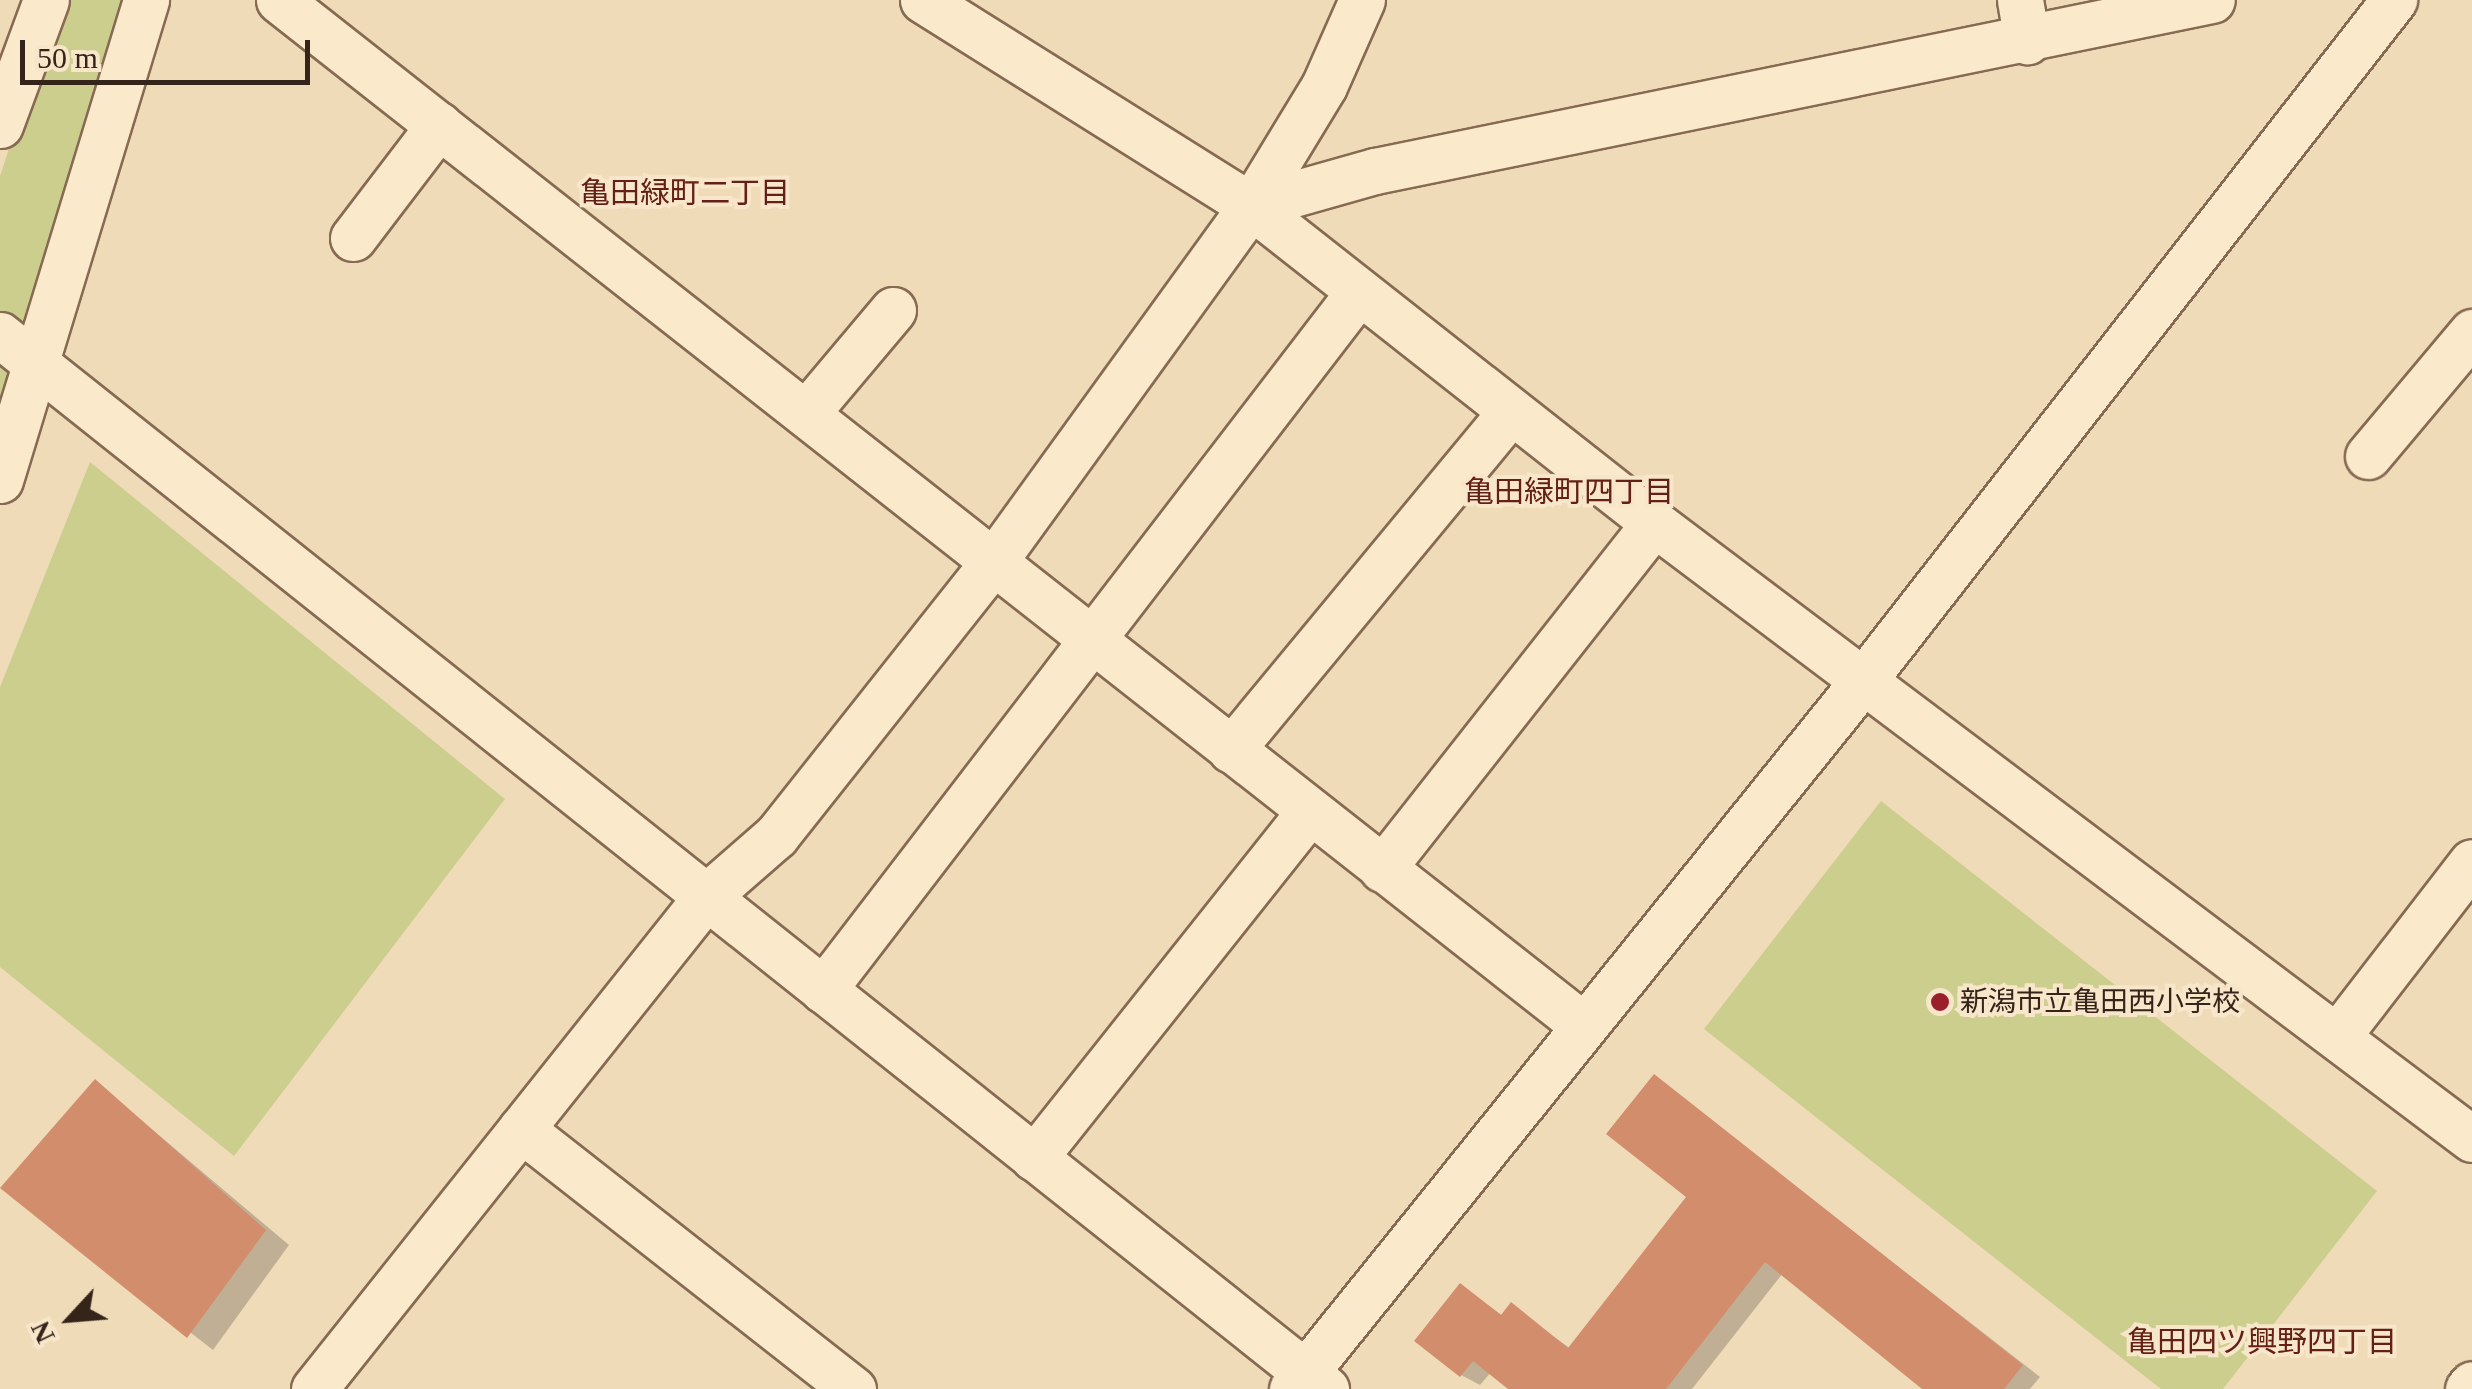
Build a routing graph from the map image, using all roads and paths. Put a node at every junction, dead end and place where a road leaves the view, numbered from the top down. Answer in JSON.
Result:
{"nodes":[{"id":1,"x":46,"y":0,"type":"edge"},
{"id":2,"x":146,"y":0,"type":"edge"},
{"id":3,"x":279,"y":0,"type":"edge"},
{"id":4,"x":922,"y":0,"type":"edge"},
{"id":5,"x":1362,"y":0,"type":"edge"},
{"id":6,"x":2212,"y":0,"type":"edge"},
{"id":7,"x":2394,"y":0,"type":"edge"},
{"id":8,"x":2023,"y":20,"type":"edge"},
{"id":9,"x":440,"y":124,"type":"junction"},
{"id":10,"x":0,"y":125,"type":"edge"},
{"id":11,"x":1252,"y":206,"type":"junction"},
{"id":12,"x":353,"y":238,"type":"dead end"},
{"id":13,"x":1358,"y":292,"type":"junction"},
{"id":14,"x":893,"y":310,"type":"dead end"},
{"id":15,"x":2472,"y":332,"type":"edge"},
{"id":16,"x":16,"y":348,"type":"edge"},
{"id":17,"x":808,"y":411,"type":"junction"},
{"id":18,"x":1510,"y":413,"type":"junction"},
{"id":19,"x":2368,"y":456,"type":"dead end"},
{"id":20,"x":0,"y":480,"type":"edge"},
{"id":21,"x":1654,"y":523,"type":"junction"},
{"id":22,"x":997,"y":557,"type":"junction"},
{"id":23,"x":1094,"y":642,"type":"junction"},
{"id":24,"x":1866,"y":676,"type":"junction"},
{"id":25,"x":1231,"y":750,"type":"junction"},
{"id":26,"x":1310,"y":811,"type":"junction"},
{"id":27,"x":2472,"y":862,"type":"edge"},
{"id":28,"x":1382,"y":869,"type":"junction"},
{"id":29,"x":706,"y":897,"type":"junction"},
{"id":30,"x":823,"y":990,"type":"junction"},
{"id":31,"x":1584,"y":1026,"type":"junction"},
{"id":32,"x":2338,"y":1034,"type":"junction"},
{"id":33,"x":521,"y":1129,"type":"junction"},
{"id":34,"x":2472,"y":1138,"type":"edge"},
{"id":35,"x":1034,"y":1158,"type":"junction"},
{"id":36,"x":1308,"y":1384,"type":"edge"},
{"id":37,"x":314,"y":1389,"type":"edge"},
{"id":38,"x":853,"y":1389,"type":"edge"}],
"edges":[{"from":1,"to":10,"type":"street"},
{"from":2,"to":16,"type":"street"},
{"from":3,"to":9,"type":"street"},
{"from":4,"to":11,"type":"street"},
{"from":5,"to":11,"type":"street"},
{"from":6,"to":8,"type":"street"},
{"from":7,"to":24,"type":"street"},
{"from":8,"to":11,"type":"street"},
{"from":9,"to":12,"type":"street"},
{"from":9,"to":17,"type":"street"},
{"from":11,"to":13,"type":"street"},
{"from":11,"to":22,"type":"street"},
{"from":13,"to":18,"type":"street"},
{"from":13,"to":23,"type":"street"},
{"from":14,"to":17,"type":"street"},
{"from":15,"to":19,"type":"street"},
{"from":16,"to":20,"type":"street"},
{"from":16,"to":29,"type":"street"},
{"from":17,"to":22,"type":"street"},
{"from":18,"to":21,"type":"street"},
{"from":18,"to":25,"type":"street"},
{"from":21,"to":24,"type":"street"},
{"from":21,"to":28,"type":"street"},
{"from":22,"to":23,"type":"street"},
{"from":22,"to":29,"type":"street"},
{"from":23,"to":25,"type":"street"},
{"from":23,"to":30,"type":"street"},
{"from":24,"to":31,"type":"street"},
{"from":24,"to":32,"type":"street"},
{"from":25,"to":26,"type":"street"},
{"from":26,"to":28,"type":"street"},
{"from":26,"to":35,"type":"street"},
{"from":27,"to":32,"type":"street"},
{"from":28,"to":31,"type":"street"},
{"from":29,"to":30,"type":"street"},
{"from":29,"to":33,"type":"street"},
{"from":30,"to":35,"type":"street"},
{"from":31,"to":36,"type":"street"},
{"from":32,"to":34,"type":"street"},
{"from":33,"to":37,"type":"street"},
{"from":33,"to":38,"type":"street"},
{"from":35,"to":36,"type":"street"}]}
